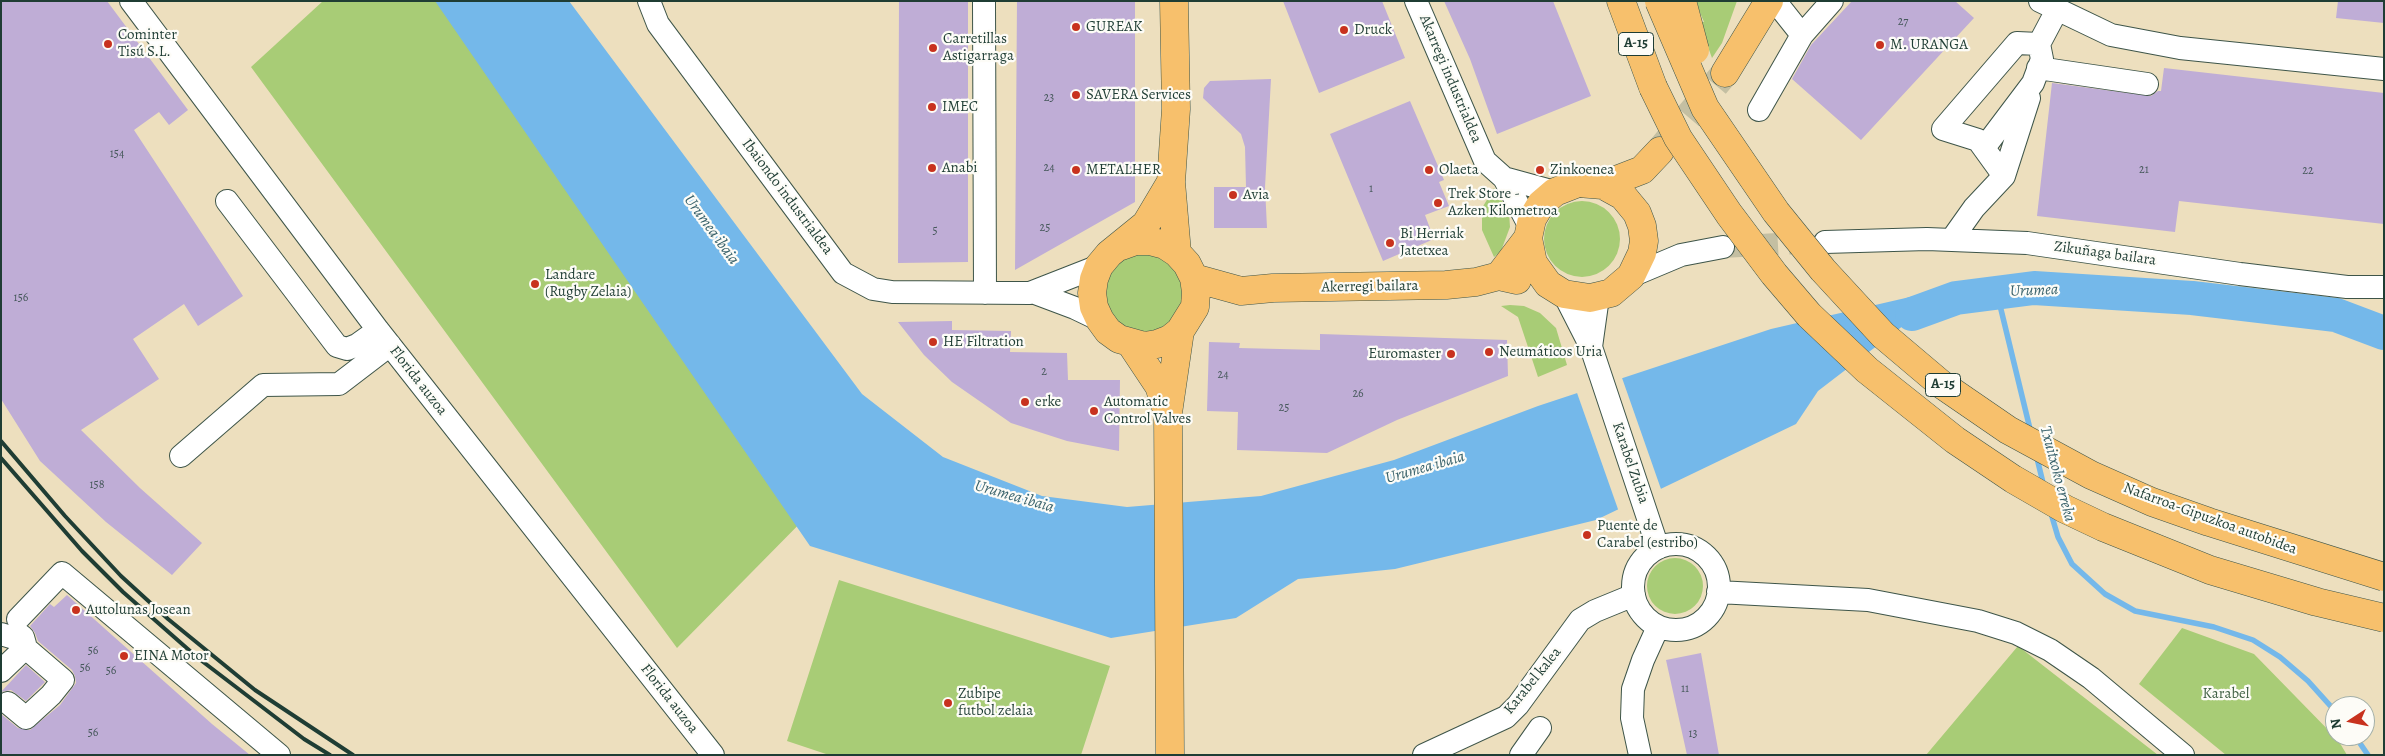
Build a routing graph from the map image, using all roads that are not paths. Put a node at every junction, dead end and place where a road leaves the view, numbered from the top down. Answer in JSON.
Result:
{"nodes":[{"id":1,"x":131,"y":1,"type":"edge"},
{"id":2,"x":649,"y":1,"type":"edge"},
{"id":3,"x":984,"y":1,"type":"edge"},
{"id":4,"x":1174,"y":1,"type":"edge"},
{"id":5,"x":1416,"y":1,"type":"edge"},
{"id":6,"x":1621,"y":1,"type":"edge"},
{"id":7,"x":1659,"y":1,"type":"edge"},
{"id":8,"x":1682,"y":1,"type":"edge"},
{"id":9,"x":1754,"y":1,"type":"edge"},
{"id":10,"x":1770,"y":1,"type":"edge"},
{"id":11,"x":1775,"y":1,"type":"edge"},
{"id":12,"x":1832,"y":1,"type":"edge"},
{"id":13,"x":2049,"y":5,"type":"edge"},
{"id":14,"x":1802,"y":35,"type":"junction"},
{"id":15,"x":1747,"y":36,"type":"junction"},
{"id":16,"x":2039,"y":44,"type":"junction"},
{"id":17,"x":2384,"y":69,"type":"edge"},
{"id":18,"x":1725,"y":73,"type":"tunnel mouth"},
{"id":19,"x":2036,"y":76,"type":"junction"},
{"id":20,"x":2147,"y":84,"type":"dead end"},
{"id":21,"x":1759,"y":110,"type":"dead end"},
{"id":22,"x":1984,"y":148,"type":"junction"},
{"id":23,"x":2004,"y":176,"type":"junction"},
{"id":24,"x":1504,"y":178,"type":"junction"},
{"id":25,"x":1171,"y":182,"type":"junction"},
{"id":26,"x":1603,"y":185,"type":"junction"},
{"id":27,"x":1555,"y":192,"type":"junction"},
{"id":28,"x":227,"y":201,"type":"dead end"},
{"id":29,"x":1776,"y":212,"type":"junction"},
{"id":30,"x":1637,"y":213,"type":"junction"},
{"id":31,"x":1529,"y":232,"type":"junction"},
{"id":32,"x":1952,"y":239,"type":"junction"},
{"id":33,"x":1644,"y":241,"type":"junction"},
{"id":34,"x":1825,"y":242,"type":"tunnel mouth"},
{"id":35,"x":1121,"y":246,"type":"junction"},
{"id":36,"x":1724,"y":247,"type":"tunnel mouth"},
{"id":37,"x":1177,"y":252,"type":"junction"},
{"id":38,"x":1680,"y":255,"type":"junction"},
{"id":39,"x":1099,"y":266,"type":"junction"},
{"id":40,"x":1499,"y":276,"type":"junction"},
{"id":41,"x":1631,"y":276,"type":"junction"},
{"id":42,"x":1194,"y":278,"type":"junction"},
{"id":43,"x":2384,"y":287,"type":"edge"},
{"id":44,"x":1556,"y":289,"type":"junction"},
{"id":45,"x":1241,"y":291,"type":"junction"},
{"id":46,"x":985,"y":292,"type":"junction"},
{"id":47,"x":1035,"y":292,"type":"junction"},
{"id":48,"x":1598,"y":297,"type":"junction"},
{"id":49,"x":1100,"y":320,"type":"junction"},
{"id":50,"x":1184,"y":326,"type":"junction"},
{"id":51,"x":384,"y":338,"type":"junction"},
{"id":52,"x":1131,"y":344,"type":"junction"},
{"id":53,"x":1591,"y":347,"type":"junction"},
{"id":54,"x":1168,"y":413,"type":"junction"},
{"id":55,"x":181,"y":456,"type":"dead end"},
{"id":56,"x":1658,"y":548,"type":"junction"},
{"id":57,"x":2384,"y":577,"type":"edge"},
{"id":58,"x":1718,"y":592,"type":"junction"},
{"id":59,"x":1634,"y":596,"type":"junction"},
{"id":60,"x":2384,"y":618,"type":"edge"},
{"id":61,"x":10,"y":622,"type":"edge"},
{"id":62,"x":1658,"y":627,"type":"junction"},
{"id":63,"x":1,"y":634,"type":"edge"},
{"id":64,"x":1,"y":672,"type":"edge"},
{"id":65,"x":8,"y":702,"type":"dead end"},
{"id":66,"x":1540,"y":728,"type":"dead end"},
{"id":67,"x":279,"y":755,"type":"edge"},
{"id":68,"x":713,"y":755,"type":"edge"},
{"id":69,"x":1170,"y":755,"type":"edge"},
{"id":70,"x":1424,"y":755,"type":"edge"},
{"id":71,"x":1520,"y":755,"type":"edge"},
{"id":72,"x":1640,"y":755,"type":"edge"},
{"id":73,"x":2183,"y":755,"type":"edge"}],
"edges":[{"from":1,"to":51,"type":"street","name":"Florida auzoa"},
{"from":2,"to":46,"type":"street","name":"Ibaiondo industrialdea"},
{"from":3,"to":46,"type":"street"},
{"from":4,"to":25,"type":"main road"},
{"from":5,"to":24,"type":"street","name":"Akarregi industrialdea"},
{"from":6,"to":60,"type":"main road","number":"A-15","bridge":true},
{"from":7,"to":29,"type":"main road","name":"Nafarroa-Gipuzkoa autobidea","number":"A-15","bridge":true},
{"from":8,"to":29,"type":"main road","bridge":true},
{"from":9,"to":15,"type":"main road"},
{"from":10,"to":15,"type":"main road"},
{"from":11,"to":14,"type":"street"},
{"from":12,"to":14,"type":"street"},
{"from":13,"to":16,"type":"street"},
{"from":13,"to":17,"type":"street"},
{"from":14,"to":21,"type":"street"},
{"from":15,"to":18,"type":"main road"},
{"from":16,"to":19,"type":"street"},
{"from":16,"to":22,"type":"street"},
{"from":19,"to":20,"type":"street"},
{"from":19,"to":22,"type":"street"},
{"from":19,"to":23,"type":"street"},
{"from":22,"to":23,"type":"street"},
{"from":23,"to":32,"type":"street"},
{"from":24,"to":27,"type":"street"},
{"from":24,"to":31,"type":"street"},
{"from":25,"to":35,"type":"main road"},
{"from":25,"to":37,"type":"main road"},
{"from":26,"to":27,"type":"main road"},
{"from":26,"to":30,"type":"main road"},
{"from":26,"to":30,"type":"main road"},
{"from":27,"to":31,"type":"main road"},
{"from":28,"to":51,"type":"street"},
{"from":29,"to":57,"type":"main road","name":"Nafarroa-Gipuzkoa autobidea","number":"A-15","bridge":true},
{"from":30,"to":33,"type":"main road"},
{"from":31,"to":40,"type":"main road"},
{"from":31,"to":44,"type":"main road"},
{"from":32,"to":34,"type":"street","name":"Zikuñaga bailara"},
{"from":32,"to":43,"type":"street","name":"Zikuñaga bailara"},
{"from":33,"to":38,"type":"street"},
{"from":33,"to":41,"type":"main road"},
{"from":35,"to":37,"type":"main road"},
{"from":35,"to":39,"type":"main road"},
{"from":36,"to":38,"type":"street"},
{"from":37,"to":42,"type":"main road"},
{"from":38,"to":41,"type":"street"},
{"from":39,"to":47,"type":"street"},
{"from":39,"to":49,"type":"main road"},
{"from":40,"to":44,"type":"main road"},
{"from":40,"to":45,"type":"main road","name":"Akerregi bailara"},
{"from":41,"to":48,"type":"main road"},
{"from":42,"to":45,"type":"main road"},
{"from":42,"to":50,"type":"main road"},
{"from":44,"to":48,"type":"main road"},
{"from":44,"to":53,"type":"street"},
{"from":45,"to":50,"type":"main road"},
{"from":46,"to":47,"type":"street","name":"Ibaiondo industrialdea"},
{"from":47,"to":49,"type":"street"},
{"from":48,"to":53,"type":"street"},
{"from":49,"to":52,"type":"main road"},
{"from":50,"to":52,"type":"main road"},
{"from":50,"to":54,"type":"main road"},
{"from":51,"to":55,"type":"street"},
{"from":51,"to":68,"type":"street","name":"Florida auzoa"},
{"from":52,"to":54,"type":"main road"},
{"from":53,"to":56,"type":"street","name":"Karabel Zubia"},
{"from":54,"to":69,"type":"main road"},
{"from":56,"to":58,"type":"street"},
{"from":56,"to":59,"type":"street"},
{"from":58,"to":62,"type":"street"},
{"from":58,"to":73,"type":"street"},
{"from":59,"to":62,"type":"street"},
{"from":59,"to":70,"type":"street","name":"Karabel kalea"},
{"from":61,"to":64,"type":"street"},
{"from":61,"to":67,"type":"street"},
{"from":62,"to":72,"type":"street"},
{"from":63,"to":65,"type":"street"},
{"from":66,"to":71,"type":"street"}]}
